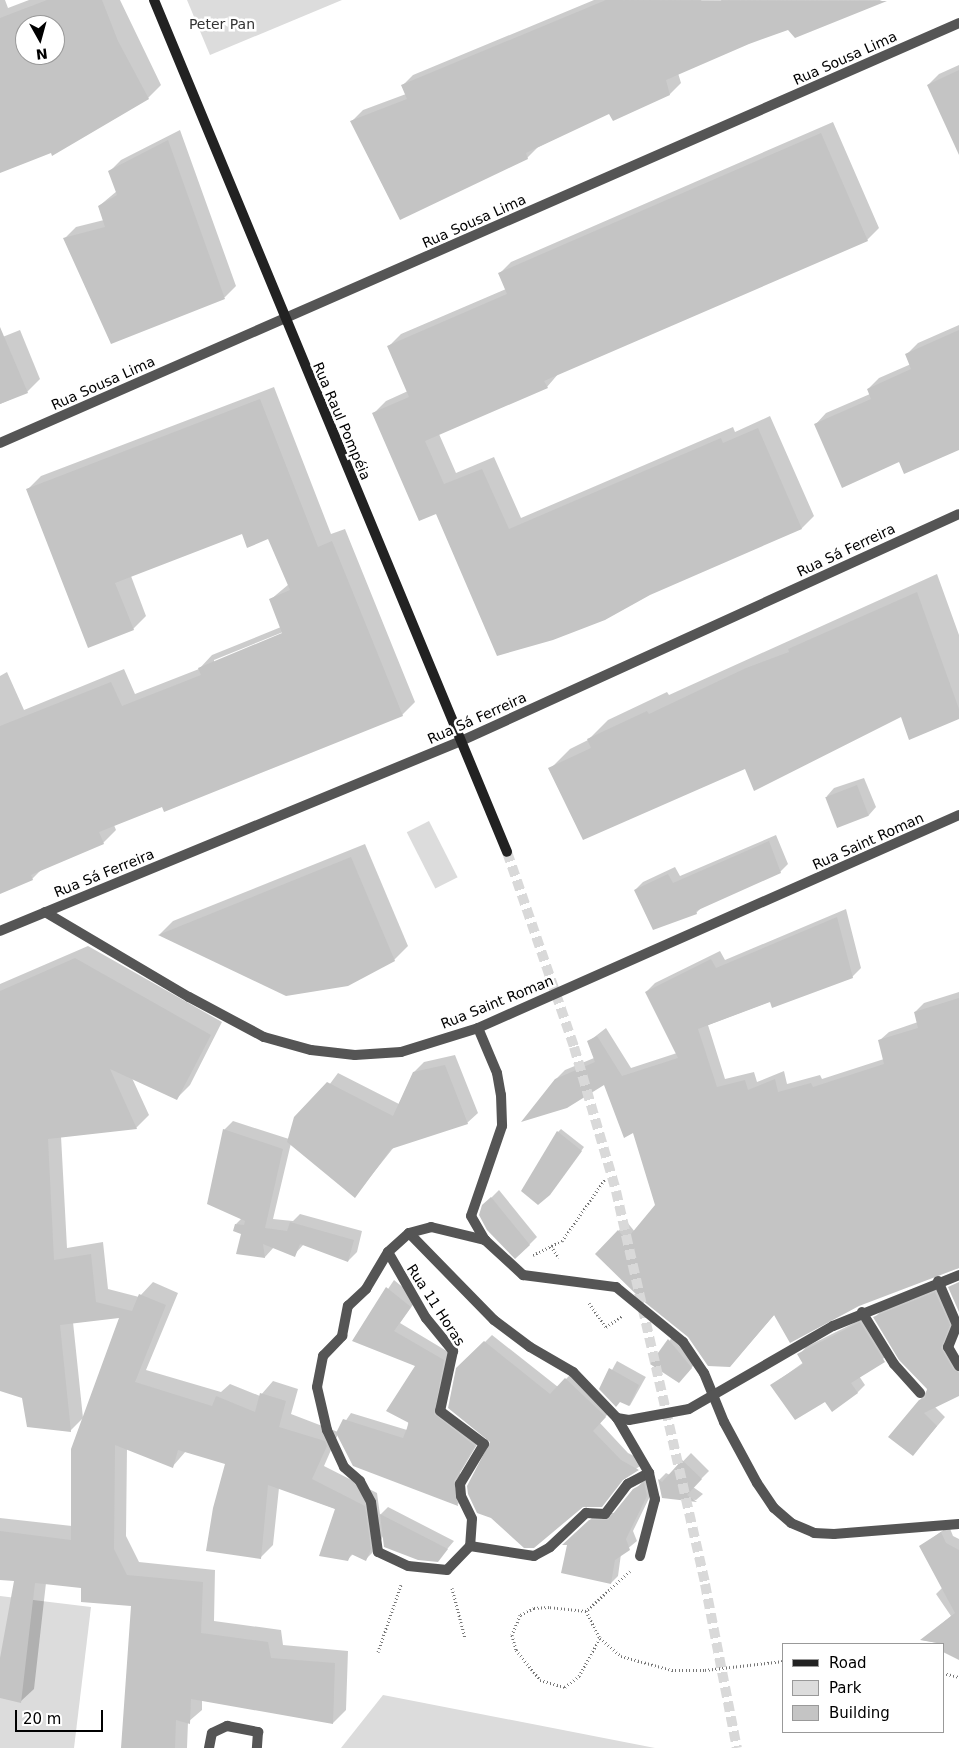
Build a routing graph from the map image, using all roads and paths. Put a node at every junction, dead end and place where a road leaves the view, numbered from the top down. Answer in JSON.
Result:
{"nodes":[{"id":1,"x":154,"y":0,"type":"edge"},
{"id":2,"x":959,"y":23,"type":"edge"},
{"id":3,"x":285,"y":319,"type":"junction"},
{"id":4,"x":0,"y":443,"type":"edge"},
{"id":5,"x":959,"y":514,"type":"edge"},
{"id":6,"x":461,"y":741,"type":"junction"},
{"id":7,"x":959,"y":815,"type":"edge"},
{"id":8,"x":507,"y":852,"type":"tunnel mouth"},
{"id":9,"x":45,"y":912,"type":"junction"},
{"id":10,"x":0,"y":931,"type":"edge"},
{"id":11,"x":478,"y":1028,"type":"junction"},
{"id":12,"x":605,"y":1179,"type":"dead end"},
{"id":13,"x":409,"y":1233,"type":"junction"},
{"id":14,"x":485,"y":1240,"type":"junction"},
{"id":15,"x":388,"y":1252,"type":"junction"},
{"id":16,"x":512,"y":1265,"type":"junction"},
{"id":17,"x":959,"y":1275,"type":"edge"},
{"id":18,"x":938,"y":1281,"type":"junction"},
{"id":19,"x":576,"y":1284,"type":"junction"},
{"id":20,"x":862,"y":1312,"type":"junction"},
{"id":21,"x":623,"y":1315,"type":"dead end"},
{"id":22,"x":959,"y":1366,"type":"edge"},
{"id":23,"x":920,"y":1393,"type":"dead end"},
{"id":24,"x":714,"y":1396,"type":"junction"},
{"id":25,"x":617,"y":1418,"type":"junction"},
{"id":26,"x":649,"y":1473,"type":"junction"},
{"id":27,"x":959,"y":1524,"type":"edge"},
{"id":28,"x":470,"y":1546,"type":"junction"},
{"id":29,"x":640,"y":1556,"type":"joint"},
{"id":30,"x":408,"y":1566,"type":"junction"},
{"id":31,"x":447,"y":1570,"type":"junction"},
{"id":32,"x":586,"y":1611,"type":"junction"},
{"id":33,"x":465,"y":1638,"type":"dead end"},
{"id":34,"x":600,"y":1638,"type":"junction"},
{"id":35,"x":378,"y":1652,"type":"dead end"},
{"id":36,"x":782,"y":1661,"type":"edge"},
{"id":37,"x":944,"y":1673,"type":"edge"},
{"id":38,"x":959,"y":1677,"type":"edge"},
{"id":39,"x":210,"y":1748,"type":"edge"},
{"id":40,"x":258,"y":1748,"type":"edge"}],
"edges":[{"from":1,"to":3,"type":"main road","name":"Rua Raul Pompéia"},
{"from":2,"to":3,"type":"street","name":"Rua Sousa Lima"},
{"from":3,"to":4,"type":"street","name":"Rua Sousa Lima"},
{"from":3,"to":6,"type":"main road","name":"Rua Raul Pompéia"},
{"from":5,"to":6,"type":"street","name":"Rua Sá Ferreira"},
{"from":6,"to":8,"type":"main road","name":"Rua Raul Pompéia"},
{"from":6,"to":9,"type":"street","name":"Rua Sá Ferreira"},
{"from":7,"to":11,"type":"street","name":"Rua Saint Roman"},
{"from":9,"to":10,"type":"street","name":"Rua Sá Ferreira"},
{"from":9,"to":11,"type":"street","name":"Rua Saint Roman"},
{"from":11,"to":14,"type":"street"},
{"from":12,"to":16,"type":"path"},
{"from":13,"to":14,"type":"street"},
{"from":13,"to":15,"type":"street"},
{"from":13,"to":25,"type":"street"},
{"from":14,"to":16,"type":"street"},
{"from":15,"to":28,"type":"street","name":"Rua 11 Horas"},
{"from":15,"to":30,"type":"street"},
{"from":16,"to":19,"type":"street"},
{"from":17,"to":18,"type":"street"},
{"from":18,"to":20,"type":"street"},
{"from":18,"to":22,"type":"street"},
{"from":19,"to":21,"type":"path"},
{"from":19,"to":24,"type":"street"},
{"from":20,"to":23,"type":"street"},
{"from":20,"to":24,"type":"street"},
{"from":24,"to":25,"type":"street"},
{"from":24,"to":27,"type":"street"},
{"from":25,"to":26,"type":"street"},
{"from":26,"to":28,"type":"street"},
{"from":26,"to":29,"type":"street"},
{"from":28,"to":31,"type":"street"},
{"from":29,"to":32,"type":"path"},
{"from":30,"to":31,"type":"street"},
{"from":30,"to":35,"type":"path"},
{"from":31,"to":33,"type":"path"},
{"from":32,"to":34,"type":"path"},
{"from":32,"to":34,"type":"path"},
{"from":34,"to":36,"type":"path"},
{"from":37,"to":38,"type":"path"},
{"from":39,"to":40,"type":"street"}]}
